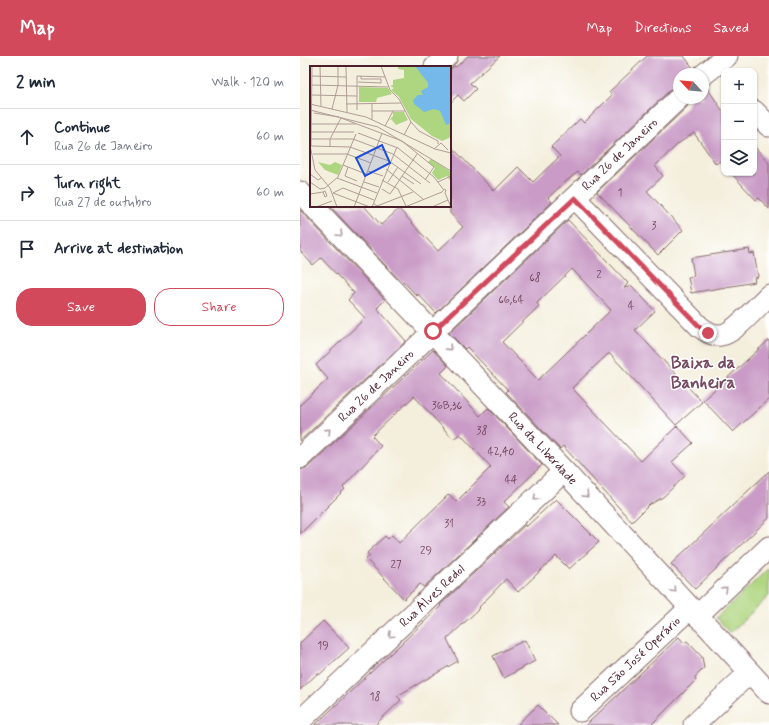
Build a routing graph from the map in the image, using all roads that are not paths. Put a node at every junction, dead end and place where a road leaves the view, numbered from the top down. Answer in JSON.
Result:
{"nodes":[{"id":1,"x":447,"y":56,"type":"edge"},
{"id":2,"x":436,"y":66,"type":"edge"},
{"id":3,"x":673,"y":104,"type":"edge"},
{"id":4,"x":757,"y":113,"type":"edge"},
{"id":5,"x":769,"y":126,"type":"edge"},
{"id":6,"x":575,"y":198,"type":"junction"},
{"id":7,"x":316,"y":207,"type":"edge"},
{"id":8,"x":769,"y":295,"type":"edge"},
{"id":9,"x":433,"y":331,"type":"junction"},
{"id":10,"x":300,"y":458,"type":"edge"},
{"id":11,"x":564,"y":471,"type":"junction"},
{"id":12,"x":769,"y":547,"type":"edge"},
{"id":13,"x":694,"y":612,"type":"junction"},
{"id":14,"x":749,"y":672,"type":"junction"},
{"id":15,"x":769,"y":693,"type":"edge"},
{"id":16,"x":580,"y":711,"type":"dead end"},
{"id":17,"x":300,"y":721,"type":"edge"},
{"id":18,"x":694,"y":725,"type":"edge"}],
"edges":[{"from":1,"to":2,"type":"street"},
{"from":3,"to":6,"type":"street","name":"Rua 26 de Janeiro"},
{"from":4,"to":5,"type":"street"},
{"from":6,"to":8,"type":"street"},
{"from":6,"to":9,"type":"street","name":"Rua 26 de Janeiro"},
{"from":7,"to":9,"type":"street","name":"Rua da Liberdade","one_way":true},
{"from":10,"to":9,"type":"street","name":"Rua 26 de Janeiro","one_way":true},
{"from":9,"to":11,"type":"street","name":"Rua da Liberdade","one_way":true},
{"from":11,"to":13,"type":"street","name":"Rua da Liberdade","one_way":true},
{"from":11,"to":17,"type":"street","name":"Rua Alves Redol","one_way":true},
{"from":13,"to":12,"type":"street","name":"Rua São José Operário","one_way":true},
{"from":13,"to":14,"type":"street","name":"Rua da Liberdade"},
{"from":13,"to":16,"type":"street","name":"Rua São José Operário"},
{"from":14,"to":15,"type":"street","name":"Rua da Liberdade"},
{"from":14,"to":18,"type":"street"}]}
